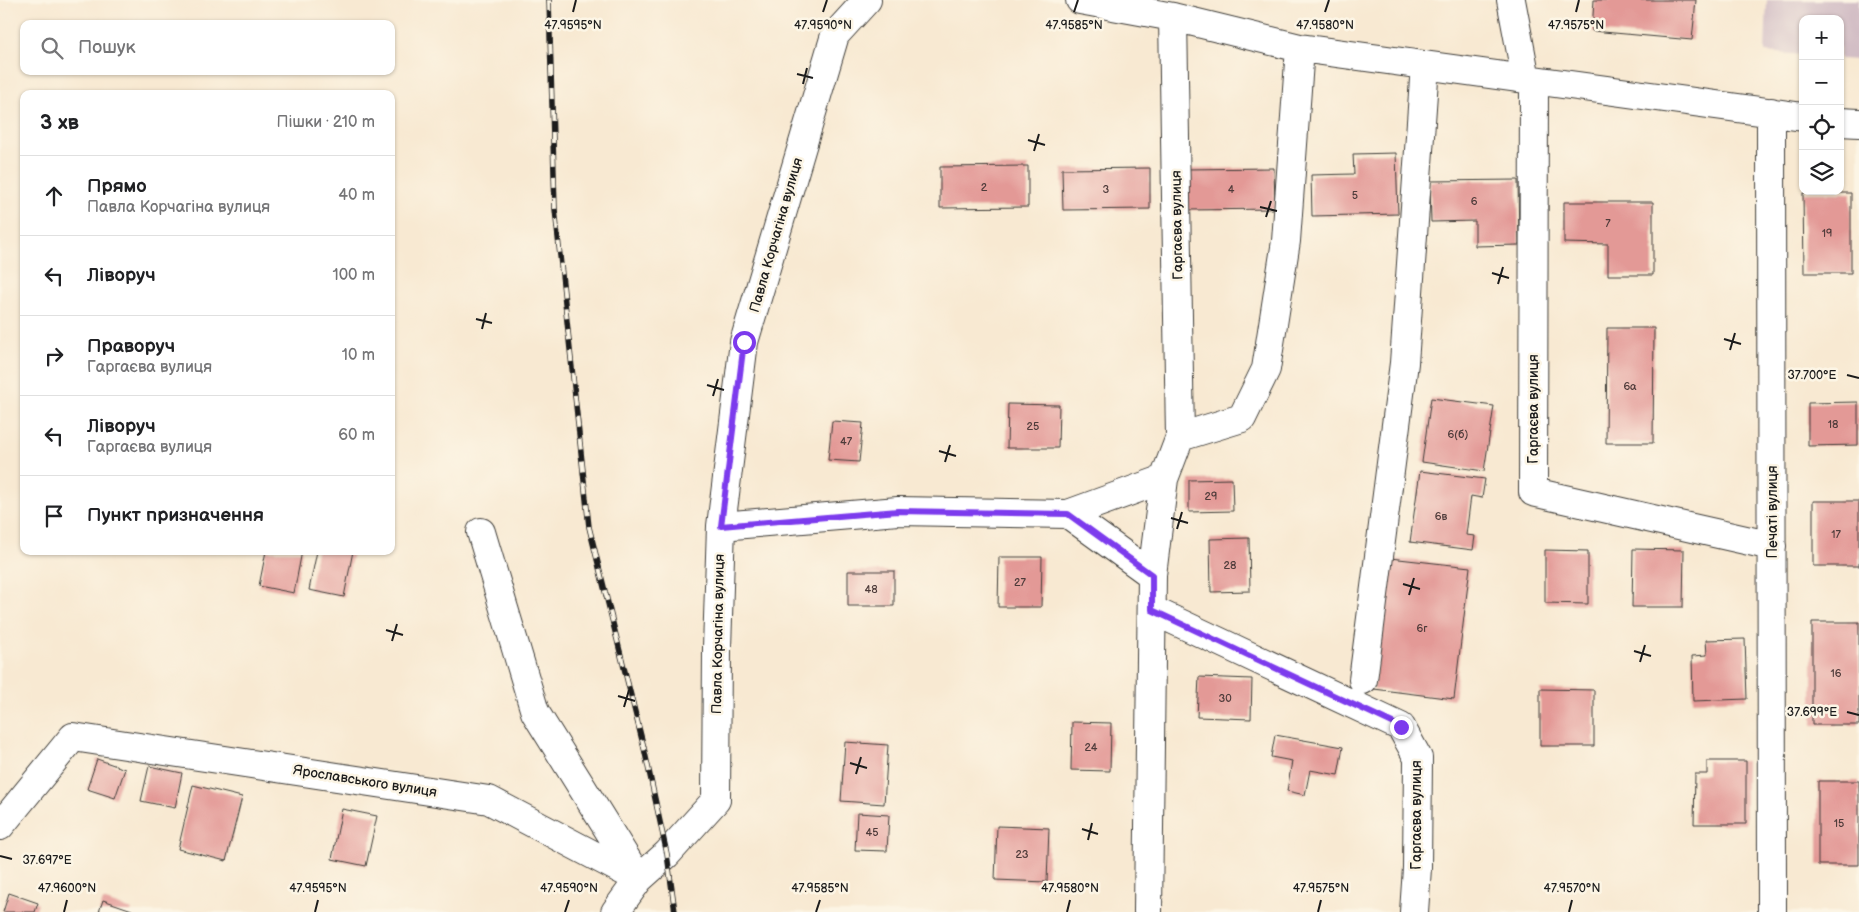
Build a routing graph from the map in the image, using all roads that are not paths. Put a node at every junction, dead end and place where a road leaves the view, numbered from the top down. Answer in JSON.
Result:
{"nodes":[{"id":1,"x":867,"y":0,"type":"edge"},
{"id":2,"x":1080,"y":0,"type":"edge"},
{"id":3,"x":1512,"y":0,"type":"edge"},
{"id":4,"x":1173,"y":17,"type":"junction"},
{"id":5,"x":1300,"y":48,"type":"junction"},
{"id":6,"x":1425,"y":65,"type":"junction"},
{"id":7,"x":1530,"y":80,"type":"junction"},
{"id":8,"x":1771,"y":112,"type":"junction"},
{"id":9,"x":1799,"y":116,"type":"edge"},
{"id":10,"x":1844,"y":122,"type":"edge"},
{"id":11,"x":1859,"y":122,"type":"edge"},
{"id":12,"x":1180,"y":437,"type":"junction"},
{"id":13,"x":1164,"y":479,"type":"junction"},
{"id":14,"x":1068,"y":514,"type":"junction"},
{"id":15,"x":721,"y":526,"type":"junction"},
{"id":16,"x":481,"y":532,"type":"dead end"},
{"id":17,"x":1772,"y":546,"type":"junction"},
{"id":18,"x":1152,"y":575,"type":"junction"},
{"id":19,"x":1152,"y":610,"type":"junction"},
{"id":20,"x":1363,"y":680,"type":"dead end"},
{"id":21,"x":0,"y":826,"type":"edge"},
{"id":22,"x":639,"y":879,"type":"junction"},
{"id":23,"x":615,"y":912,"type":"edge"},
{"id":24,"x":1148,"y":912,"type":"edge"},
{"id":25,"x":1414,"y":912,"type":"edge"},
{"id":26,"x":1772,"y":912,"type":"edge"}],
"edges":[{"from":1,"to":15,"type":"street","name":"Павла Корчагіна вулиця"},
{"from":2,"to":4,"type":"street"},
{"from":3,"to":7,"type":"street"},
{"from":4,"to":5,"type":"street"},
{"from":4,"to":12,"type":"street","name":"Гаргаєва вулиця"},
{"from":5,"to":6,"type":"street"},
{"from":5,"to":12,"type":"street"},
{"from":6,"to":7,"type":"street"},
{"from":6,"to":20,"type":"street"},
{"from":7,"to":8,"type":"street"},
{"from":7,"to":17,"type":"street","name":"Гаргаєва вулиця"},
{"from":8,"to":9,"type":"street"},
{"from":8,"to":17,"type":"street","name":"Печаті вулиця"},
{"from":10,"to":11,"type":"street"},
{"from":12,"to":13,"type":"street","name":"Гаргаєва вулиця"},
{"from":13,"to":14,"type":"street"},
{"from":13,"to":18,"type":"street","name":"Гаргаєва вулиця"},
{"from":14,"to":15,"type":"street"},
{"from":14,"to":18,"type":"street"},
{"from":15,"to":22,"type":"street","name":"Павла Корчагіна вулиця"},
{"from":16,"to":22,"type":"street"},
{"from":17,"to":26,"type":"street","name":"Печаті вулиця"},
{"from":18,"to":19,"type":"street","name":"Гаргаєва вулиця"},
{"from":19,"to":24,"type":"street","name":"Гаргаєва вулиця"},
{"from":19,"to":25,"type":"street","name":"Гаргаєва вулиця"},
{"from":21,"to":22,"type":"street","name":"Ярославського вулиця"},
{"from":22,"to":23,"type":"street","name":"Павла Корчагіна вулиця"}]}
